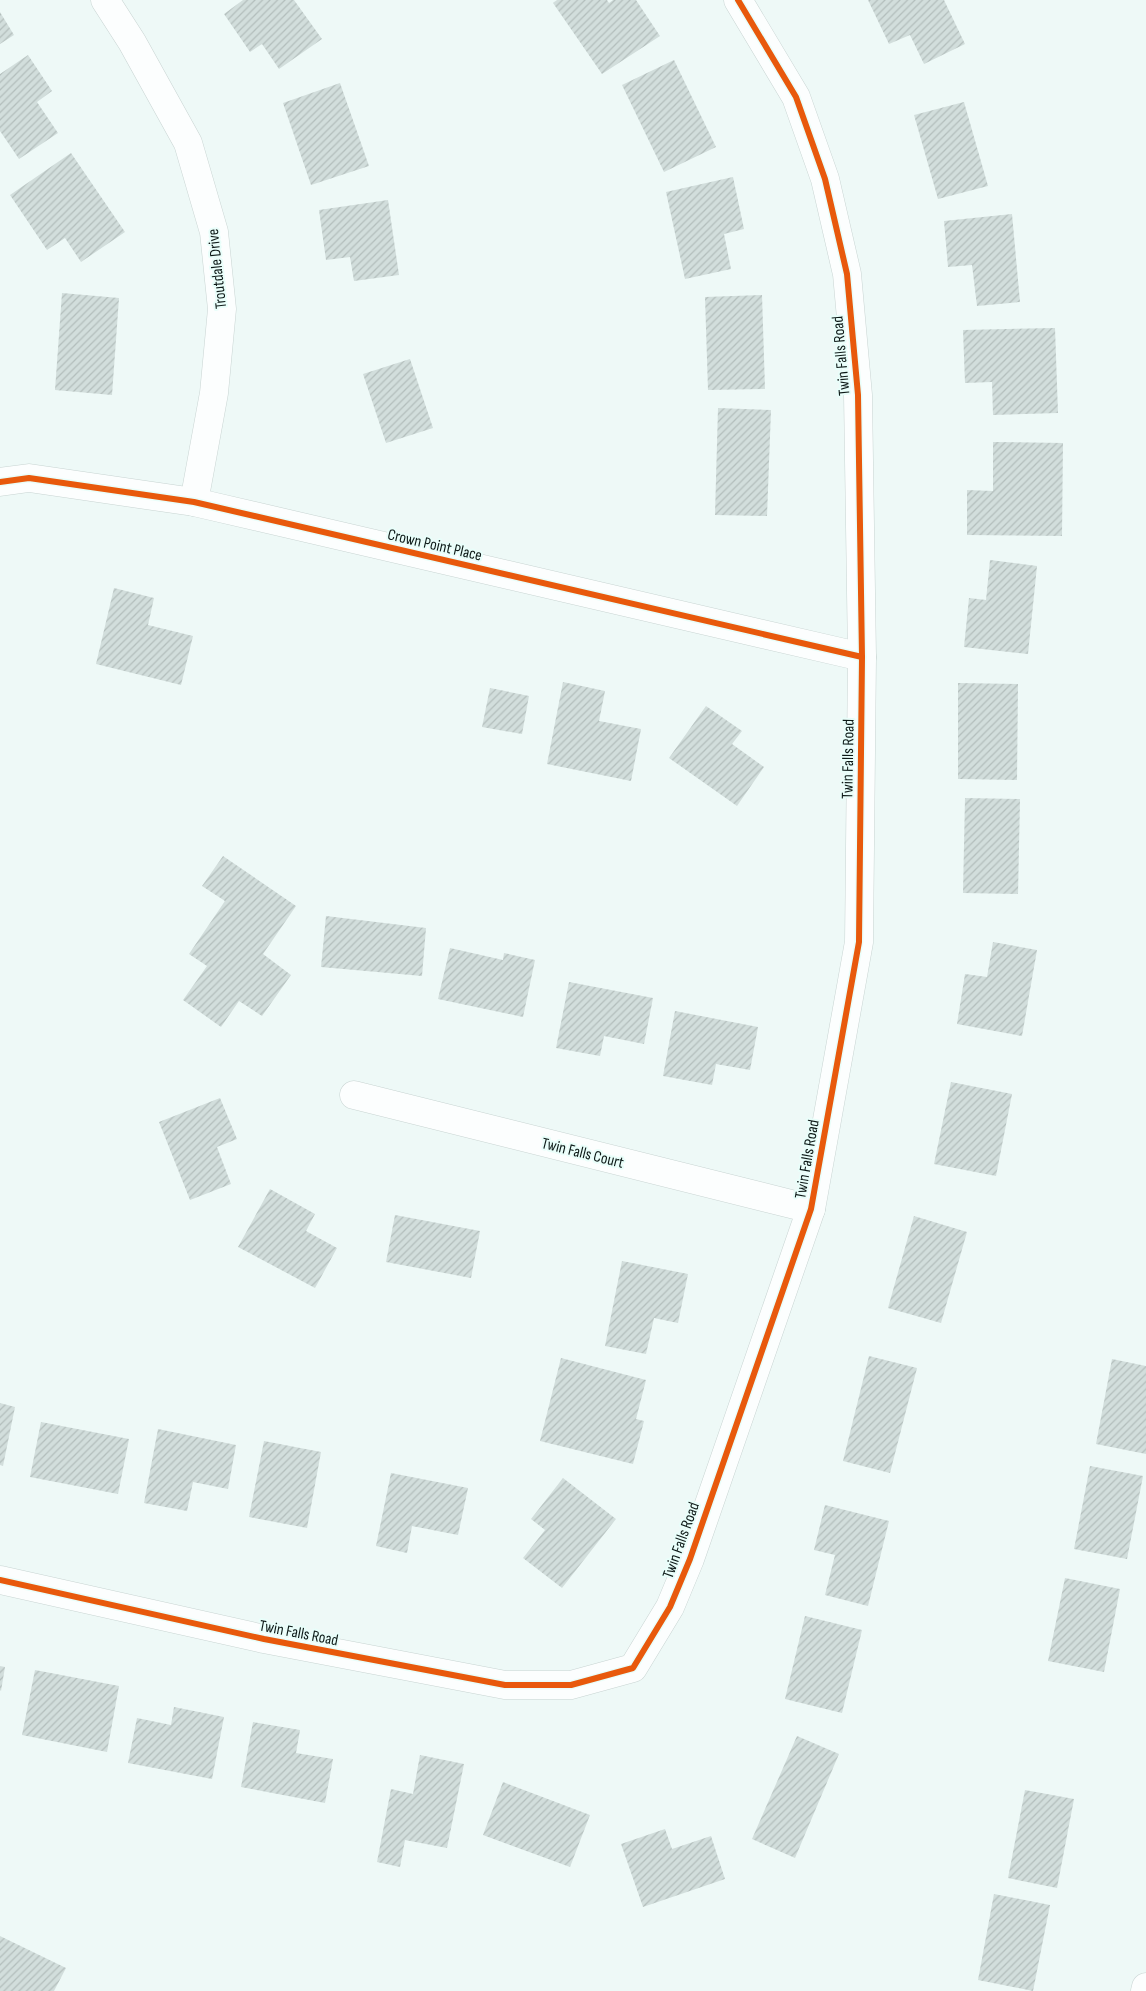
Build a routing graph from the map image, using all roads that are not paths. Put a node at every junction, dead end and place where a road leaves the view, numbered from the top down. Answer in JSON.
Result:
{"nodes":[{"id":1,"x":105,"y":0,"type":"edge"},
{"id":2,"x":738,"y":0,"type":"edge"},
{"id":3,"x":0,"y":482,"type":"edge"},
{"id":4,"x":194,"y":502,"type":"junction"},
{"id":5,"x":862,"y":657,"type":"junction"},
{"id":6,"x":354,"y":1095,"type":"dead end"},
{"id":7,"x":811,"y":1209,"type":"junction"},
{"id":8,"x":0,"y":1580,"type":"edge"},
{"id":9,"x":1146,"y":1987,"type":"edge"},
{"id":10,"x":1145,"y":1991,"type":"edge"}],
"edges":[{"from":1,"to":4,"type":"street","name":"Troutdale Drive"},
{"from":2,"to":5,"type":"street","name":"Twin Falls Road"},
{"from":3,"to":4,"type":"street","name":"Crown Point Place"},
{"from":4,"to":5,"type":"street","name":"Crown Point Place"},
{"from":5,"to":7,"type":"street","name":"Twin Falls Road"},
{"from":6,"to":7,"type":"street","name":"Twin Falls Court"},
{"from":7,"to":8,"type":"street","name":"Twin Falls Road"},
{"from":9,"to":10,"type":"street"}]}
